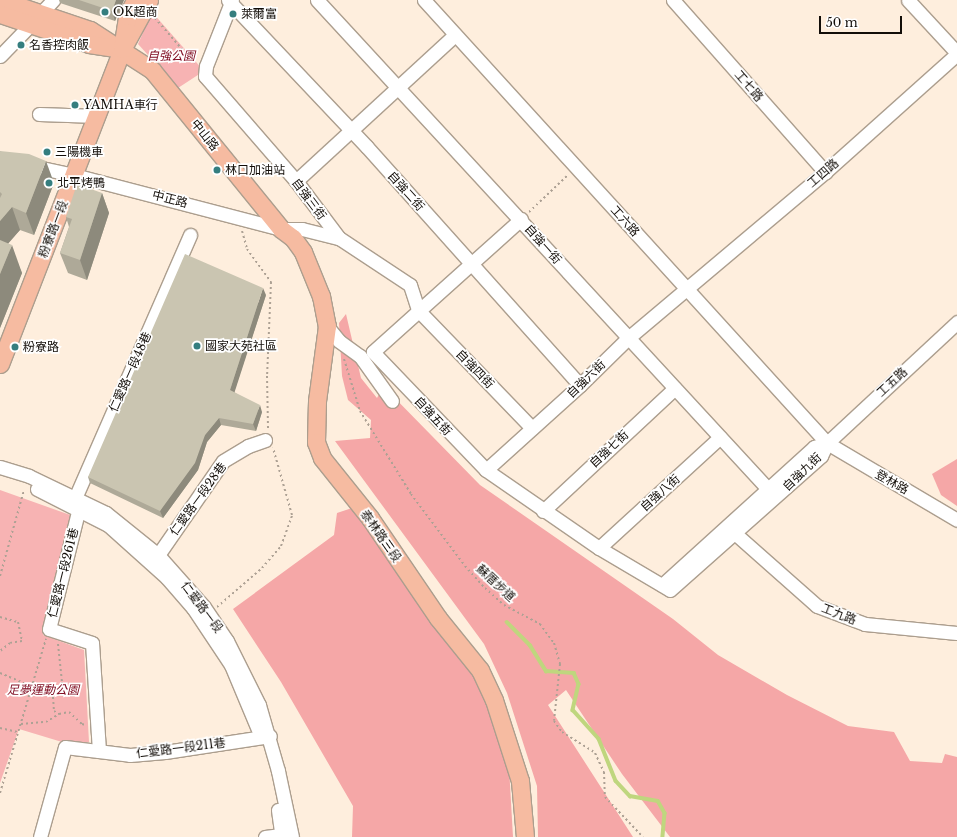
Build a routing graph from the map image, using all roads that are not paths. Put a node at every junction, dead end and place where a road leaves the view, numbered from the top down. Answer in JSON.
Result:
{"nodes":[{"id":1,"x":1,"y":0,"type":"edge"},
{"id":2,"x":53,"y":0,"type":"edge"},
{"id":3,"x":317,"y":0,"type":"edge"},
{"id":4,"x":424,"y":0,"type":"edge"},
{"id":5,"x":673,"y":0,"type":"edge"},
{"id":6,"x":908,"y":0,"type":"edge"},
{"id":7,"x":231,"y":1,"type":"edge"},
{"id":8,"x":143,"y":2,"type":"edge"},
{"id":9,"x":0,"y":14,"type":"edge"},
{"id":10,"x":35,"y":19,"type":"junction"},
{"id":11,"x":455,"y":35,"type":"junction"},
{"id":12,"x":122,"y":49,"type":"junction"},
{"id":13,"x":957,"y":54,"type":"edge"},
{"id":14,"x":0,"y":56,"type":"edge"},
{"id":15,"x":399,"y":87,"type":"junction"},
{"id":16,"x":39,"y":114,"type":"dead end"},
{"id":17,"x":97,"y":116,"type":"junction"},
{"id":18,"x":351,"y":130,"type":"junction"},
{"id":19,"x":0,"y":159,"type":"edge"},
{"id":20,"x":825,"y":172,"type":"junction"},
{"id":21,"x":74,"y":175,"type":"junction"},
{"id":22,"x":296,"y":181,"type":"junction"},
{"id":23,"x":521,"y":220,"type":"junction"},
{"id":24,"x":281,"y":229,"type":"junction"},
{"id":25,"x":190,"y":236,"type":"dead end"},
{"id":26,"x":339,"y":238,"type":"junction"},
{"id":27,"x":471,"y":264,"type":"junction"},
{"id":28,"x":687,"y":290,"type":"junction"},
{"id":29,"x":418,"y":310,"type":"junction"},
{"id":30,"x":957,"y":322,"type":"edge"},
{"id":31,"x":327,"y":326,"type":"junction"},
{"id":32,"x":628,"y":338,"type":"junction"},
{"id":33,"x":0,"y":364,"type":"edge"},
{"id":34,"x":580,"y":385,"type":"junction"},
{"id":35,"x":675,"y":388,"type":"junction"},
{"id":36,"x":392,"y":401,"type":"dead end"},
{"id":37,"x":532,"y":428,"type":"junction"},
{"id":38,"x":720,"y":437,"type":"junction"},
{"id":39,"x":269,"y":438,"type":"road end"},
{"id":40,"x":827,"y":442,"type":"junction"},
{"id":41,"x":0,"y":467,"type":"edge"},
{"id":42,"x":486,"y":470,"type":"junction"},
{"id":43,"x":0,"y":474,"type":"edge"},
{"id":44,"x":768,"y":489,"type":"junction"},
{"id":45,"x":78,"y":502,"type":"junction"},
{"id":46,"x":543,"y":511,"type":"junction"},
{"id":47,"x":957,"y":520,"type":"edge"},
{"id":48,"x":731,"y":530,"type":"junction"},
{"id":49,"x":599,"y":548,"type":"junction"},
{"id":50,"x":158,"y":555,"type":"junction"},
{"id":51,"x":662,"y":585,"type":"joint"},
{"id":52,"x":957,"y":633,"type":"edge"},
{"id":53,"x":265,"y":737,"type":"junction"},
{"id":54,"x":99,"y":751,"type":"junction"},
{"id":55,"x":287,"y":836,"type":"edge"},
{"id":56,"x":40,"y":837,"type":"edge"},
{"id":57,"x":265,"y":837,"type":"edge"},
{"id":58,"x":525,"y":837,"type":"edge"}],
"edges":[{"from":1,"to":10,"type":"main road","name":"中山路"},
{"from":2,"to":10,"type":"street"},
{"from":3,"to":15,"type":"street","name":"自強一街"},
{"from":4,"to":11,"type":"street","name":"工六路"},
{"from":5,"to":20,"type":"street","name":"工七路"},
{"from":6,"to":13,"type":"street"},
{"from":7,"to":18,"type":"street","name":"自強二街"},
{"from":7,"to":22,"type":"street","name":"自強三街"},
{"from":8,"to":12,"type":"main road","name":"粉寮路一段"},
{"from":9,"to":10,"type":"main road","name":"中山路"},
{"from":10,"to":12,"type":"main road","name":"中山路"},
{"from":10,"to":14,"type":"street"},
{"from":11,"to":15,"type":"street"},
{"from":11,"to":28,"type":"street","name":"工六路"},
{"from":12,"to":17,"type":"main road","name":"粉寮路一段"},
{"from":12,"to":24,"type":"main road","name":"中山路"},
{"from":13,"to":20,"type":"street","name":"工四路"},
{"from":15,"to":18,"type":"street"},
{"from":15,"to":23,"type":"street","name":"自強一街"},
{"from":16,"to":17,"type":"street"},
{"from":17,"to":21,"type":"main road","name":"粉寮路一段"},
{"from":18,"to":22,"type":"street"},
{"from":18,"to":27,"type":"street","name":"自強二街"},
{"from":19,"to":21,"type":"street","name":"中正路"},
{"from":20,"to":28,"type":"street","name":"工四路"},
{"from":21,"to":24,"type":"street","name":"中正路"},
{"from":21,"to":33,"type":"main road","name":"粉寮路一段"},
{"from":22,"to":26,"type":"street","name":"自強三街"},
{"from":23,"to":27,"type":"street","name":"自強五街"},
{"from":23,"to":32,"type":"street","name":"自強一街"},
{"from":24,"to":26,"type":"street","name":"中正路"},
{"from":24,"to":31,"type":"main road","name":"泰林路三段"},
{"from":25,"to":45,"type":"street","name":"仁愛路一段48巷"},
{"from":26,"to":29,"type":"street","name":"自強三街"},
{"from":27,"to":29,"type":"street","name":"自強五街"},
{"from":27,"to":34,"type":"street","name":"自強二街"},
{"from":28,"to":32,"type":"street","name":"自強六街"},
{"from":28,"to":40,"type":"street","name":"工六路"},
{"from":29,"to":37,"type":"street","name":"自強四街"},
{"from":29,"to":42,"type":"street","name":"自強五街"},
{"from":30,"to":40,"type":"street","name":"工五路"},
{"from":31,"to":36,"type":"street"},
{"from":31,"to":58,"type":"main road","name":"泰林路三段"},
{"from":32,"to":34,"type":"street","name":"自強六街"},
{"from":32,"to":35,"type":"street","name":"自強一街"},
{"from":34,"to":37,"type":"street","name":"自強六街"},
{"from":35,"to":38,"type":"street","name":"自強一街"},
{"from":35,"to":46,"type":"street","name":"自強七街"},
{"from":37,"to":42,"type":"street","name":"自強六街"},
{"from":38,"to":44,"type":"street","name":"自強一街"},
{"from":38,"to":49,"type":"street","name":"自強八街"},
{"from":39,"to":50,"type":"street","name":"仁愛路一段28巷"},
{"from":40,"to":44,"type":"street","name":"自強九街"},
{"from":40,"to":47,"type":"street","name":"登林路"},
{"from":40,"to":48,"type":"street","name":"自強九街"},
{"from":41,"to":45,"type":"street","name":"仁愛路一段"},
{"from":42,"to":46,"type":"street","name":"自強五街"},
{"from":43,"to":45,"type":"street","name":"仁愛路一段"},
{"from":44,"to":48,"type":"street","name":"自強九街"},
{"from":45,"to":50,"type":"street","name":"仁愛路一段"},
{"from":45,"to":53,"type":"street","name":"仁愛路一段"},
{"from":45,"to":54,"type":"street","name":"仁愛路一段261巷"},
{"from":46,"to":49,"type":"street","name":"自強五街"},
{"from":48,"to":51,"type":"street","name":"自強九街"},
{"from":48,"to":52,"type":"street","name":"工九路"},
{"from":49,"to":51,"type":"street","name":"自強五街"},
{"from":50,"to":53,"type":"street","name":"仁愛路一段"},
{"from":53,"to":54,"type":"street","name":"仁愛路一段211巷"},
{"from":53,"to":55,"type":"street","name":"仁愛路一段"},
{"from":54,"to":56,"type":"street","name":"仁愛路一段211巷"},
{"from":55,"to":57,"type":"street"}]}
